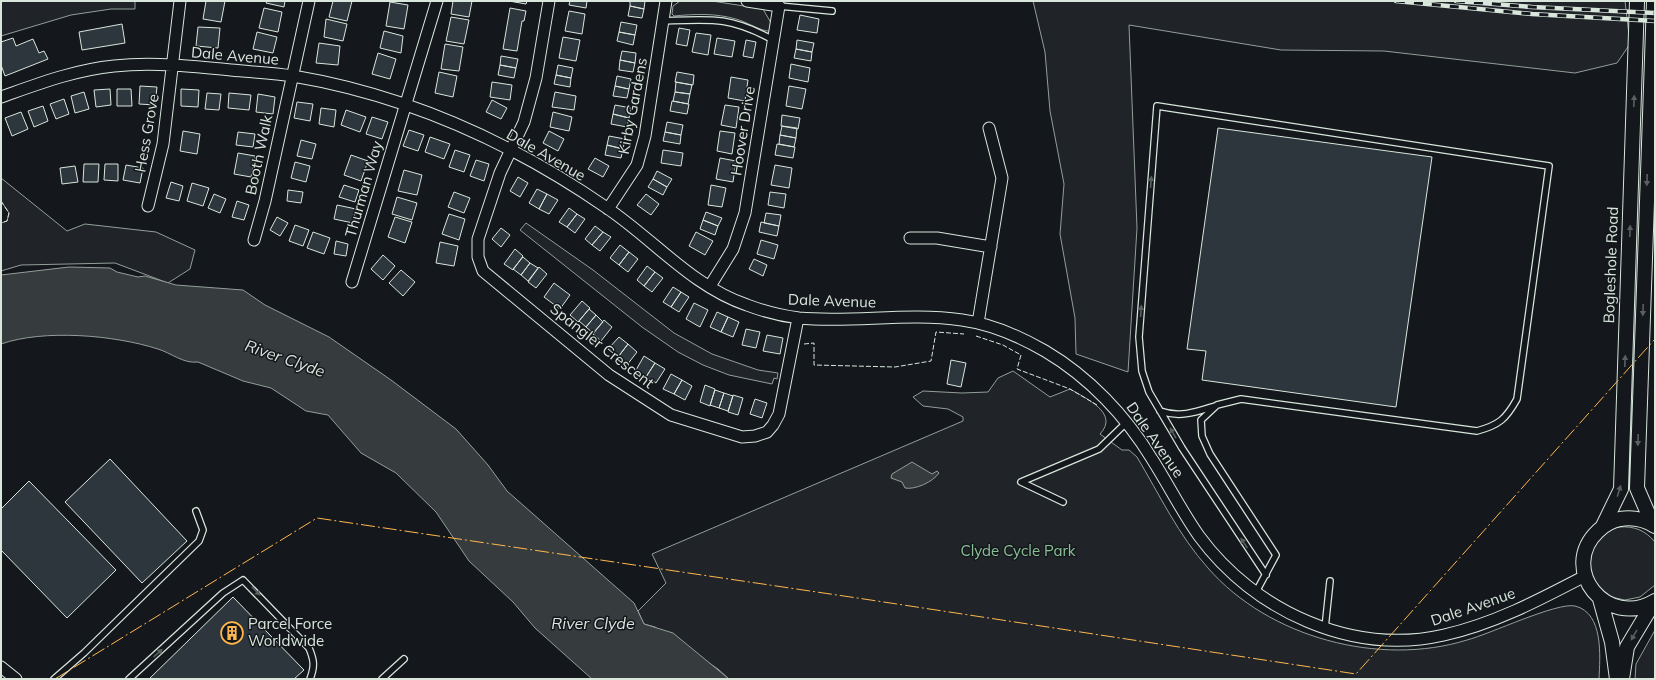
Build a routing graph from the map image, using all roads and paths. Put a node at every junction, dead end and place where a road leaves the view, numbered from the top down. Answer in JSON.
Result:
{"nodes":[{"id":1,"x":180,"y":1,"type":"edge"},
{"id":2,"x":309,"y":1,"type":"edge"},
{"id":3,"x":437,"y":1,"type":"edge"},
{"id":4,"x":549,"y":1,"type":"edge"},
{"id":5,"x":666,"y":1,"type":"edge"},
{"id":6,"x":747,"y":1,"type":"edge"},
{"id":7,"x":1637,"y":1,"type":"edge"},
{"id":8,"x":1654,"y":1,"type":"edge"},
{"id":9,"x":779,"y":6,"type":"junction"},
{"id":10,"x":832,"y":11,"type":"dead end"},
{"id":11,"x":663,"y":21,"type":"junction"},
{"id":12,"x":773,"y":40,"type":"junction"},
{"id":13,"x":172,"y":65,"type":"junction"},
{"id":14,"x":292,"y":76,"type":"junction"},
{"id":15,"x":1,"y":97,"type":"edge"},
{"id":16,"x":404,"y":104,"type":"junction"},
{"id":17,"x":989,"y":128,"type":"dead end"},
{"id":18,"x":512,"y":149,"type":"junction"},
{"id":19,"x":148,"y":206,"type":"dead end"},
{"id":20,"x":608,"y":209,"type":"junction"},
{"id":21,"x":910,"y":238,"type":"dead end"},
{"id":22,"x":254,"y":240,"type":"dead end"},
{"id":23,"x":991,"y":247,"type":"junction"},
{"id":24,"x":352,"y":282,"type":"dead end"},
{"id":25,"x":710,"y":286,"type":"junction"},
{"id":26,"x":798,"y":318,"type":"junction"},
{"id":27,"x":978,"y":323,"type":"junction"},
{"id":28,"x":1217,"y":405,"type":"junction"},
{"id":29,"x":1160,"y":412,"type":"junction"},
{"id":30,"x":1127,"y":422,"type":"junction"},
{"id":31,"x":1063,"y":502,"type":"dead end"},
{"id":32,"x":196,"y":511,"type":"dead end"},
{"id":33,"x":1654,"y":525,"type":"edge"},
{"id":34,"x":1603,"y":526,"type":"junction"},
{"id":35,"x":1266,"y":575,"type":"junction"},
{"id":36,"x":1585,"y":576,"type":"junction"},
{"id":37,"x":1330,"y":581,"type":"dead end"},
{"id":38,"x":1256,"y":592,"type":"junction"},
{"id":39,"x":1600,"y":599,"type":"junction"},
{"id":40,"x":1655,"y":601,"type":"edge"},
{"id":41,"x":1326,"y":628,"type":"junction"},
{"id":42,"x":404,"y":659,"type":"dead end"},
{"id":43,"x":1,"y":667,"type":"edge"},
{"id":44,"x":16,"y":679,"type":"edge"},
{"id":45,"x":54,"y":679,"type":"edge"},
{"id":46,"x":129,"y":679,"type":"edge"},
{"id":47,"x":310,"y":679,"type":"edge"},
{"id":48,"x":382,"y":679,"type":"edge"},
{"id":49,"x":1617,"y":679,"type":"edge"},
{"id":50,"x":1622,"y":679,"type":"edge"}],
"edges":[{"from":1,"to":13,"type":"street","name":"Hess Grove"},
{"from":2,"to":14,"type":"street","name":"Booth Walk"},
{"from":3,"to":16,"type":"street","name":"Thurman Way"},
{"from":4,"to":18,"type":"street"},
{"from":5,"to":11,"type":"street","name":"Kirby Gardens"},
{"from":6,"to":9,"type":"street"},
{"from":34,"to":7,"type":"street","name":"Bogleshole Road","one_way":true},
{"from":8,"to":33,"type":"street","one_way":true},
{"from":9,"to":10,"type":"lane"},
{"from":9,"to":12,"type":"street","name":"Hoover Drive"},
{"from":11,"to":12,"type":"lane"},
{"from":11,"to":20,"type":"street","name":"Kirby Gardens"},
{"from":12,"to":25,"type":"street","name":"Hoover Drive"},
{"from":13,"to":14,"type":"street","name":"Dale Avenue"},
{"from":13,"to":15,"type":"street","name":"Dale Avenue"},
{"from":13,"to":19,"type":"street","name":"Hess Grove"},
{"from":14,"to":16,"type":"street","name":"Dale Avenue"},
{"from":14,"to":22,"type":"street","name":"Booth Walk"},
{"from":16,"to":18,"type":"street","name":"Dale Avenue"},
{"from":16,"to":24,"type":"street","name":"Thurman Way"},
{"from":17,"to":23,"type":"street"},
{"from":18,"to":20,"type":"street","name":"Dale Avenue"},
{"from":18,"to":26,"type":"street","name":"Spangler Crescent"},
{"from":20,"to":25,"type":"street","name":"Dale Avenue"},
{"from":21,"to":23,"type":"street"},
{"from":23,"to":27,"type":"street"},
{"from":25,"to":26,"type":"street","name":"Dale Avenue"},
{"from":26,"to":27,"type":"street","name":"Dale Avenue"},
{"from":27,"to":30,"type":"street","name":"Dale Avenue"},
{"from":28,"to":29,"type":"lane"},
{"from":29,"to":28,"type":"lane","one_way":true},
{"from":28,"to":35,"type":"lane"},
{"from":35,"to":29,"type":"lane","one_way":true},
{"from":30,"to":31,"type":"lane"},
{"from":30,"to":38,"type":"street","name":"Dale Avenue"},
{"from":32,"to":45,"type":"lane"},
{"from":33,"to":34,"type":"street"},
{"from":34,"to":36,"type":"street"},
{"from":35,"to":38,"type":"lane"},
{"from":36,"to":39,"type":"street"},
{"from":36,"to":41,"type":"street","name":"Dale Avenue"},
{"from":37,"to":41,"type":"lane"},
{"from":38,"to":41,"type":"street","name":"Dale Avenue"},
{"from":39,"to":40,"type":"street"},
{"from":39,"to":49,"type":"street"},
{"from":40,"to":50,"type":"street","one_way":true},
{"from":42,"to":48,"type":"lane"},
{"from":43,"to":44,"type":"street"},
{"from":46,"to":47,"type":"lane","one_way":true}]}
